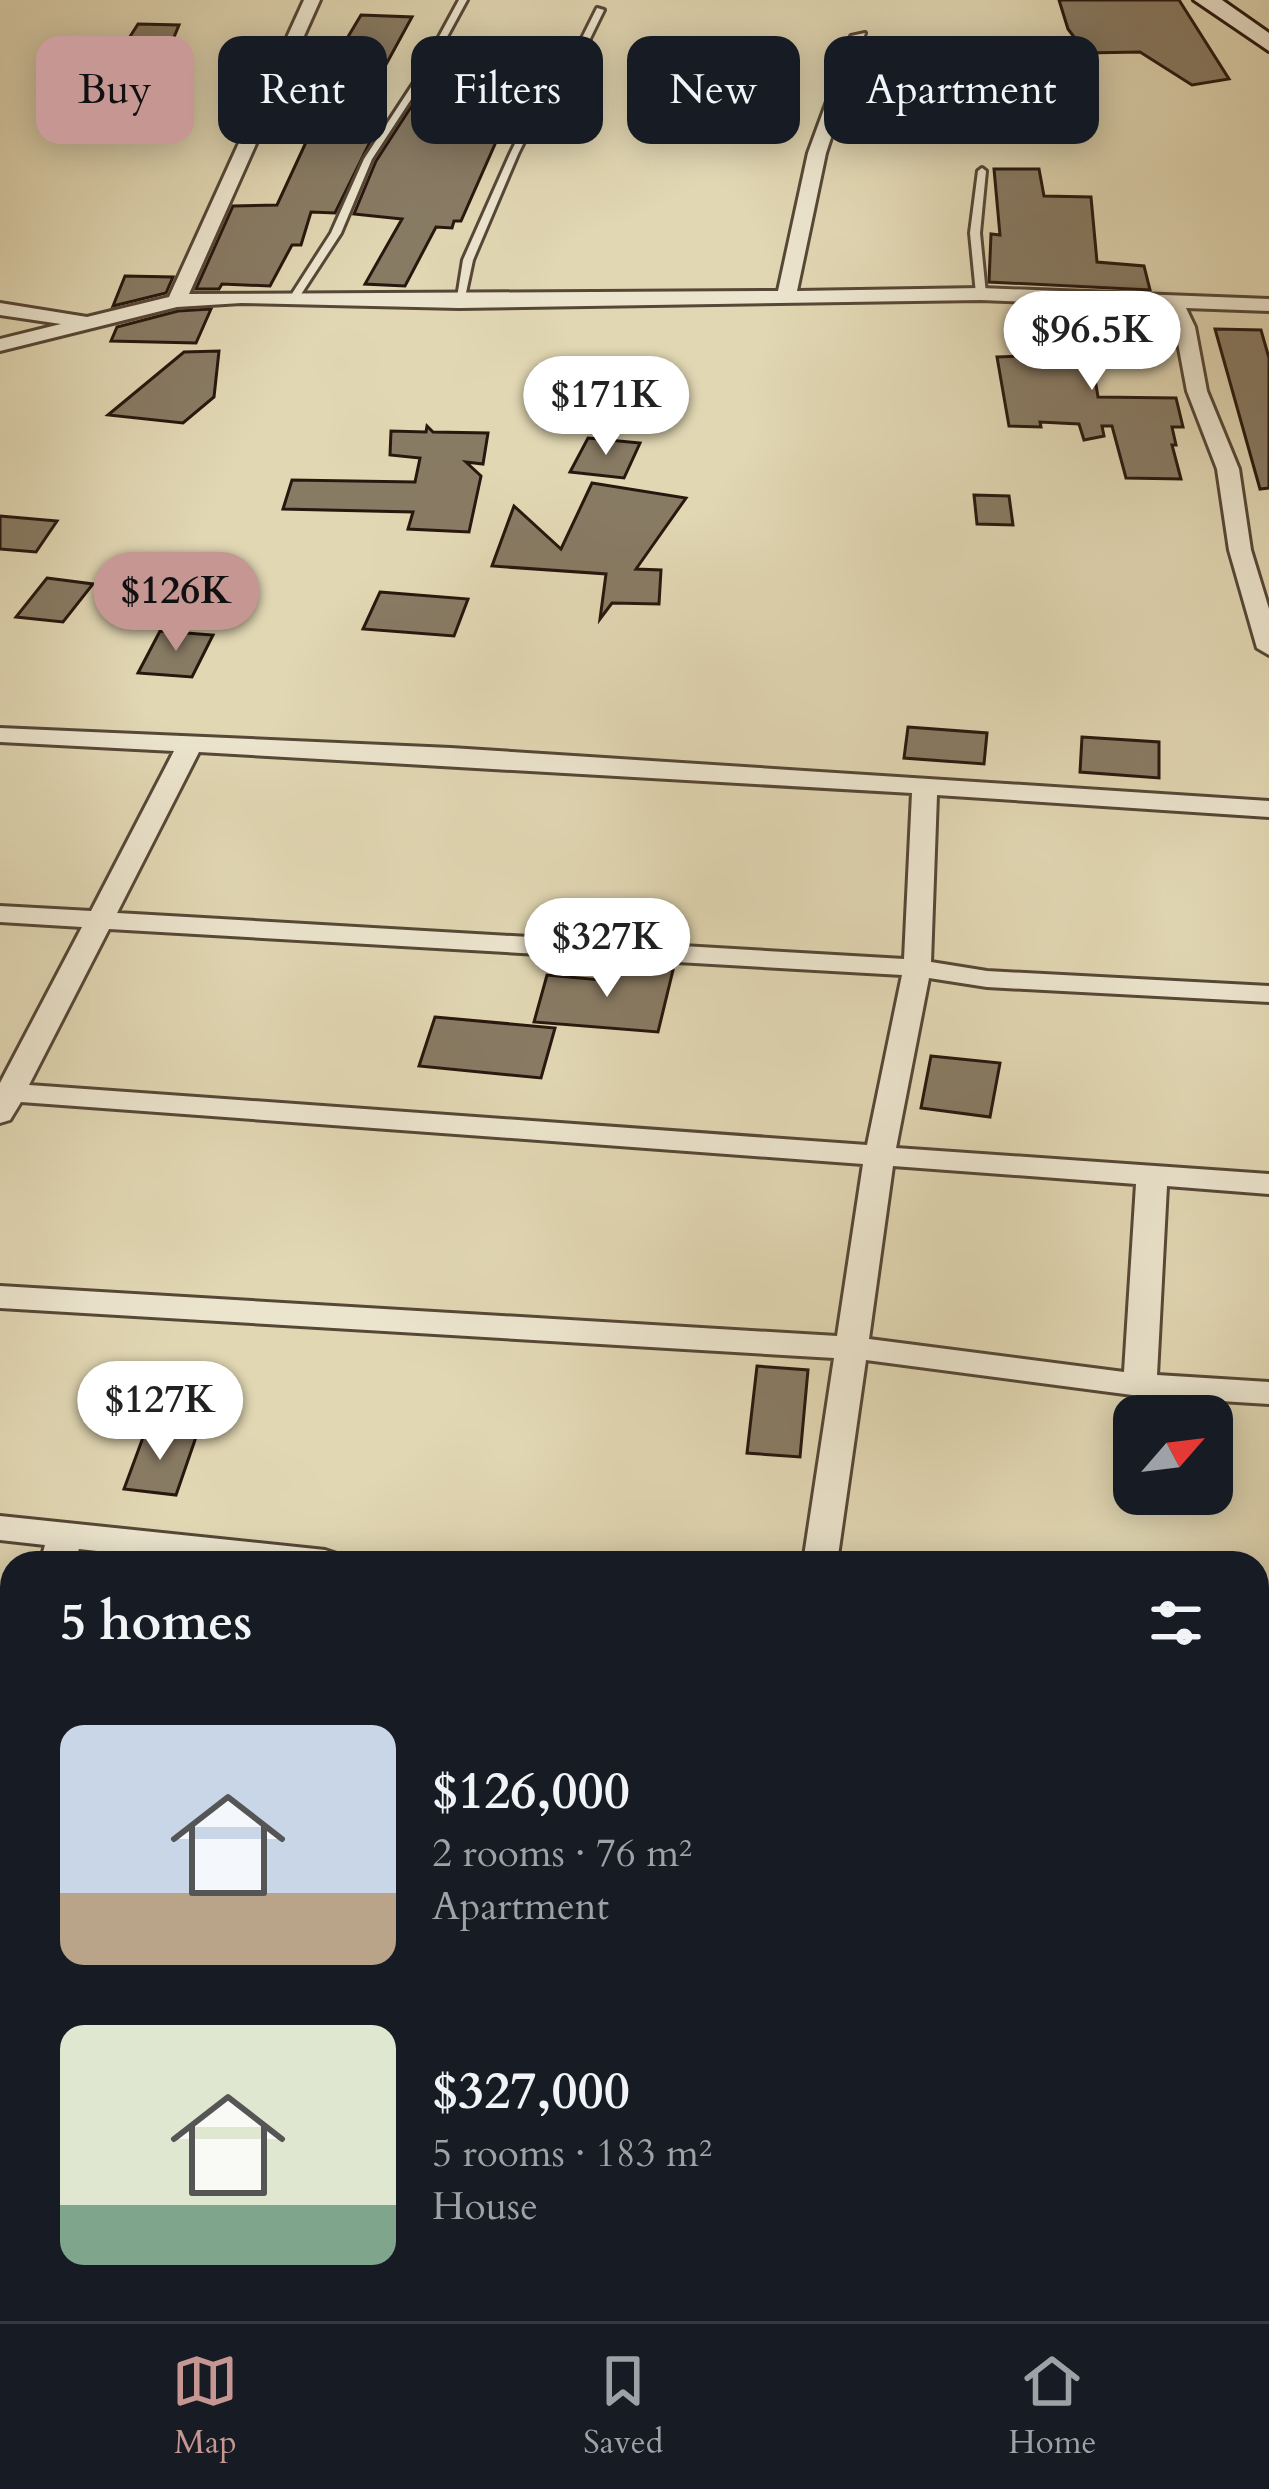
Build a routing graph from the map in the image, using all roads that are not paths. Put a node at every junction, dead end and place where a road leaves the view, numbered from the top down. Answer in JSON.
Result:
{"nodes":[{"id":1,"x":312,"y":0,"type":"edge"},
{"id":2,"x":463,"y":0,"type":"edge"},
{"id":3,"x":1206,"y":0,"type":"edge"},
{"id":4,"x":600,"y":10,"type":"dead end"},
{"id":5,"x":1269,"y":44,"type":"edge"},
{"id":6,"x":824,"y":134,"type":"edge"},
{"id":7,"x":982,"y":172,"type":"dead end"},
{"id":8,"x":981,"y":294,"type":"junction"},
{"id":9,"x":786,"y":298,"type":"junction"},
{"id":10,"x":293,"y":300,"type":"junction"},
{"id":11,"x":1173,"y":300,"type":"junction"},
{"id":12,"x":177,"y":301,"type":"junction"},
{"id":13,"x":458,"y":302,"type":"junction"},
{"id":14,"x":1269,"y":305,"type":"edge"},
{"id":15,"x":0,"y":309,"type":"edge"},
{"id":16,"x":92,"y":324,"type":"junction"},
{"id":17,"x":0,"y":345,"type":"edge"},
{"id":18,"x":1269,"y":648,"type":"edge"},
{"id":19,"x":0,"y":734,"type":"edge"},
{"id":20,"x":189,"y":746,"type":"junction"},
{"id":21,"x":925,"y":784,"type":"junction"},
{"id":22,"x":1269,"y":809,"type":"edge"},
{"id":23,"x":0,"y":914,"type":"edge"},
{"id":24,"x":102,"y":921,"type":"junction"},
{"id":25,"x":917,"y":968,"type":"junction"},
{"id":26,"x":1269,"y":994,"type":"edge"},
{"id":27,"x":4,"y":1100,"type":"edge"},
{"id":28,"x":880,"y":1154,"type":"junction"},
{"id":29,"x":1152,"y":1177,"type":"junction"},
{"id":30,"x":1269,"y":1184,"type":"edge"},
{"id":31,"x":0,"y":1297,"type":"edge"},
{"id":32,"x":854,"y":1348,"type":"junction"},
{"id":33,"x":1140,"y":1385,"type":"junction"},
{"id":34,"x":1269,"y":1393,"type":"edge"},
{"id":35,"x":0,"y":1528,"type":"edge"},
{"id":36,"x":62,"y":1548,"type":"edge"},
{"id":37,"x":115,"y":1551,"type":"edge"},
{"id":38,"x":822,"y":1551,"type":"edge"}],
"edges":[{"from":1,"to":12,"type":"street"},
{"from":2,"to":10,"type":"lane"},
{"from":3,"to":5,"type":"main road"},
{"from":4,"to":13,"type":"lane"},
{"from":6,"to":9,"type":"street"},
{"from":7,"to":8,"type":"lane"},
{"from":8,"to":9,"type":"street"},
{"from":8,"to":11,"type":"street"},
{"from":9,"to":13,"type":"street"},
{"from":10,"to":12,"type":"street"},
{"from":10,"to":13,"type":"street"},
{"from":11,"to":14,"type":"street"},
{"from":11,"to":18,"type":"street"},
{"from":12,"to":16,"type":"street"},
{"from":15,"to":16,"type":"street"},
{"from":16,"to":17,"type":"street"},
{"from":19,"to":20,"type":"street"},
{"from":20,"to":21,"type":"street"},
{"from":20,"to":24,"type":"street"},
{"from":21,"to":22,"type":"street"},
{"from":21,"to":25,"type":"street"},
{"from":23,"to":24,"type":"street"},
{"from":24,"to":25,"type":"street"},
{"from":24,"to":27,"type":"street"},
{"from":25,"to":26,"type":"street"},
{"from":25,"to":28,"type":"street"},
{"from":27,"to":28,"type":"street"},
{"from":28,"to":29,"type":"street"},
{"from":28,"to":32,"type":"street"},
{"from":29,"to":30,"type":"street"},
{"from":29,"to":33,"type":"street"},
{"from":31,"to":32,"type":"street"},
{"from":32,"to":33,"type":"street"},
{"from":32,"to":38,"type":"street"},
{"from":33,"to":34,"type":"street"},
{"from":35,"to":36,"type":"street"},
{"from":36,"to":37,"type":"street"}]}
